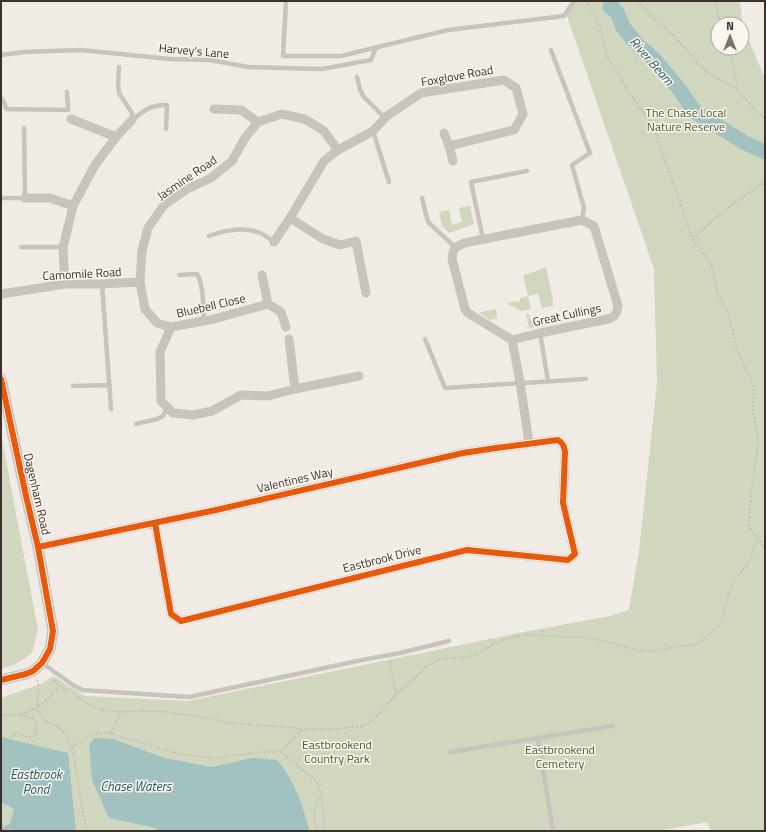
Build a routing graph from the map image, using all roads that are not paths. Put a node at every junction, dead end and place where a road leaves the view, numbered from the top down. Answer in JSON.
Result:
{"nodes":[{"id":1,"x":286,"y":1,"type":"edge"},
{"id":2,"x":574,"y":1,"type":"edge"},
{"id":3,"x":376,"y":47,"type":"junction"},
{"id":4,"x":551,"y":50,"type":"dead end"},
{"id":5,"x":1,"y":55,"type":"edge"},
{"id":6,"x":119,"y":67,"type":"dead end"},
{"id":7,"x":357,"y":77,"type":"dead end"},
{"id":8,"x":67,"y":92,"type":"dead end"},
{"id":9,"x":1,"y":98,"type":"edge"},
{"id":10,"x":214,"y":109,"type":"dead end"},
{"id":11,"x":385,"y":118,"type":"junction"},
{"id":12,"x":71,"y":119,"type":"dead end"},
{"id":13,"x":132,"y":120,"type":"junction"},
{"id":14,"x":258,"y":122,"type":"junction"},
{"id":15,"x":24,"y":128,"type":"dead end"},
{"id":16,"x":166,"y":129,"type":"dead end"},
{"id":17,"x":373,"y":131,"type":"junction"},
{"id":18,"x":444,"y":133,"type":"dead end"},
{"id":19,"x":116,"y":137,"type":"junction"},
{"id":20,"x":449,"y":146,"type":"junction"},
{"id":21,"x":338,"y":150,"type":"junction"},
{"id":22,"x":453,"y":161,"type":"dead end"},
{"id":23,"x":527,"y":171,"type":"dead end"},
{"id":24,"x":389,"y":182,"type":"dead end"},
{"id":25,"x":1,"y":198,"type":"edge"},
{"id":26,"x":25,"y":198,"type":"junction"},
{"id":27,"x":422,"y":198,"type":"dead end"},
{"id":28,"x":73,"y":206,"type":"junction"},
{"id":29,"x":290,"y":218,"type":"junction"},
{"id":30,"x":582,"y":220,"type":"junction"},
{"id":31,"x":209,"y":236,"type":"dead end"},
{"id":32,"x":482,"y":239,"type":"junction"},
{"id":33,"x":274,"y":242,"type":"joint"},
{"id":34,"x":21,"y":247,"type":"dead end"},
{"id":35,"x":63,"y":247,"type":"junction"},
{"id":36,"x":455,"y":247,"type":"junction"},
{"id":37,"x":178,"y":275,"type":"dead end"},
{"id":38,"x":262,"y":275,"type":"dead end"},
{"id":39,"x":140,"y":282,"type":"junction"},
{"id":40,"x":65,"y":284,"type":"junction"},
{"id":41,"x":102,"y":284,"type":"junction"},
{"id":42,"x":366,"y":293,"type":"dead end"},
{"id":43,"x":1,"y":294,"type":"edge"},
{"id":44,"x":268,"y":304,"type":"junction"},
{"id":45,"x":204,"y":321,"type":"junction"},
{"id":46,"x":171,"y":327,"type":"junction"},
{"id":47,"x":286,"y":327,"type":"dead end"},
{"id":48,"x":540,"y":333,"type":"junction"},
{"id":49,"x":289,"y":339,"type":"dead end"},
{"id":50,"x":425,"y":339,"type":"dead end"},
{"id":51,"x":512,"y":340,"type":"junction"},
{"id":52,"x":359,"y":376,"type":"dead end"},
{"id":53,"x":1,"y":379,"type":"edge"},
{"id":54,"x":586,"y":379,"type":"dead end"},
{"id":55,"x":548,"y":381,"type":"junction"},
{"id":56,"x":520,"y":382,"type":"junction"},
{"id":57,"x":110,"y":385,"type":"junction"},
{"id":58,"x":73,"y":386,"type":"dead end"},
{"id":59,"x":295,"y":389,"type":"junction"},
{"id":60,"x":168,"y":407,"type":"junction"},
{"id":61,"x":111,"y":409,"type":"dead end"},
{"id":62,"x":136,"y":424,"type":"dead end"},
{"id":63,"x":558,"y":440,"type":"joint"},
{"id":64,"x":529,"y":443,"type":"junction"},
{"id":65,"x":155,"y":523,"type":"junction"},
{"id":66,"x":38,"y":547,"type":"junction"},
{"id":67,"x":449,"y":641,"type":"dead end"},
{"id":68,"x":42,"y":662,"type":"junction"},
{"id":69,"x":1,"y":680,"type":"edge"},
{"id":70,"x":613,"y":726,"type":"dead end"},
{"id":71,"x":538,"y":738,"type":"junction"},
{"id":72,"x":450,"y":752,"type":"dead end"},
{"id":73,"x":553,"y":831,"type":"edge"}],
"edges":[{"from":1,"to":3,"type":"lane"},
{"from":2,"to":3,"type":"lane"},
{"from":3,"to":5,"type":"lane","name":"Harvey's Lane"},
{"from":4,"to":30,"type":"lane"},
{"from":6,"to":13,"type":"lane"},
{"from":7,"to":11,"type":"lane"},
{"from":8,"to":9,"type":"lane"},
{"from":10,"to":14,"type":"street"},
{"from":11,"to":17,"type":"street","name":"Foxglove Road"},
{"from":11,"to":20,"type":"street","name":"Foxglove Road"},
{"from":12,"to":19,"type":"street"},
{"from":13,"to":16,"type":"lane"},
{"from":13,"to":19,"type":"street"},
{"from":14,"to":21,"type":"street"},
{"from":14,"to":39,"type":"street","name":"Jasmine Road"},
{"from":15,"to":26,"type":"lane"},
{"from":17,"to":21,"type":"street","name":"Foxglove Road"},
{"from":17,"to":24,"type":"lane"},
{"from":18,"to":20,"type":"street"},
{"from":19,"to":28,"type":"street"},
{"from":20,"to":22,"type":"street"},
{"from":21,"to":29,"type":"street","name":"Foxglove Road"},
{"from":23,"to":32,"type":"lane"},
{"from":25,"to":26,"type":"lane"},
{"from":26,"to":28,"type":"street"},
{"from":27,"to":36,"type":"lane"},
{"from":28,"to":35,"type":"street"},
{"from":29,"to":33,"type":"street","name":"Foxglove Road"},
{"from":29,"to":42,"type":"street"},
{"from":30,"to":32,"type":"street"},
{"from":30,"to":48,"type":"street","name":"Great Cullings"},
{"from":31,"to":33,"type":"lane"},
{"from":32,"to":36,"type":"street"},
{"from":34,"to":35,"type":"lane"},
{"from":35,"to":40,"type":"street"},
{"from":36,"to":51,"type":"street"},
{"from":37,"to":45,"type":"lane"},
{"from":38,"to":44,"type":"street"},
{"from":39,"to":41,"type":"street","name":"Camomile Road"},
{"from":39,"to":46,"type":"street","name":"Bluebell Close"},
{"from":40,"to":41,"type":"street","name":"Camomile Road"},
{"from":40,"to":43,"type":"street","name":"Camomile Road"},
{"from":41,"to":57,"type":"lane"},
{"from":44,"to":45,"type":"street","name":"Bluebell Close"},
{"from":44,"to":47,"type":"street"},
{"from":45,"to":46,"type":"street","name":"Bluebell Close"},
{"from":46,"to":60,"type":"street"},
{"from":48,"to":51,"type":"street","name":"Great Cullings"},
{"from":48,"to":55,"type":"lane"},
{"from":49,"to":59,"type":"street"},
{"from":50,"to":56,"type":"lane"},
{"from":51,"to":56,"type":"street"},
{"from":52,"to":59,"type":"street"},
{"from":53,"to":66,"type":"street","name":"Dagenham Road"},
{"from":54,"to":55,"type":"lane"},
{"from":55,"to":56,"type":"lane"},
{"from":56,"to":64,"type":"street"},
{"from":57,"to":58,"type":"lane"},
{"from":57,"to":61,"type":"lane"},
{"from":59,"to":60,"type":"street"},
{"from":60,"to":62,"type":"lane"},
{"from":63,"to":64,"type":"street","name":"Valentines Way"},
{"from":63,"to":65,"type":"street","name":"Eastbrook Drive"},
{"from":64,"to":65,"type":"street","name":"Valentines Way"},
{"from":65,"to":66,"type":"street","name":"Valentines Way"},
{"from":66,"to":68,"type":"street","name":"Dagenham Road"},
{"from":67,"to":68,"type":"lane"},
{"from":68,"to":69,"type":"street","name":"Dagenham Road"},
{"from":70,"to":71,"type":"lane"},
{"from":71,"to":72,"type":"lane"},
{"from":71,"to":73,"type":"lane"}]}
